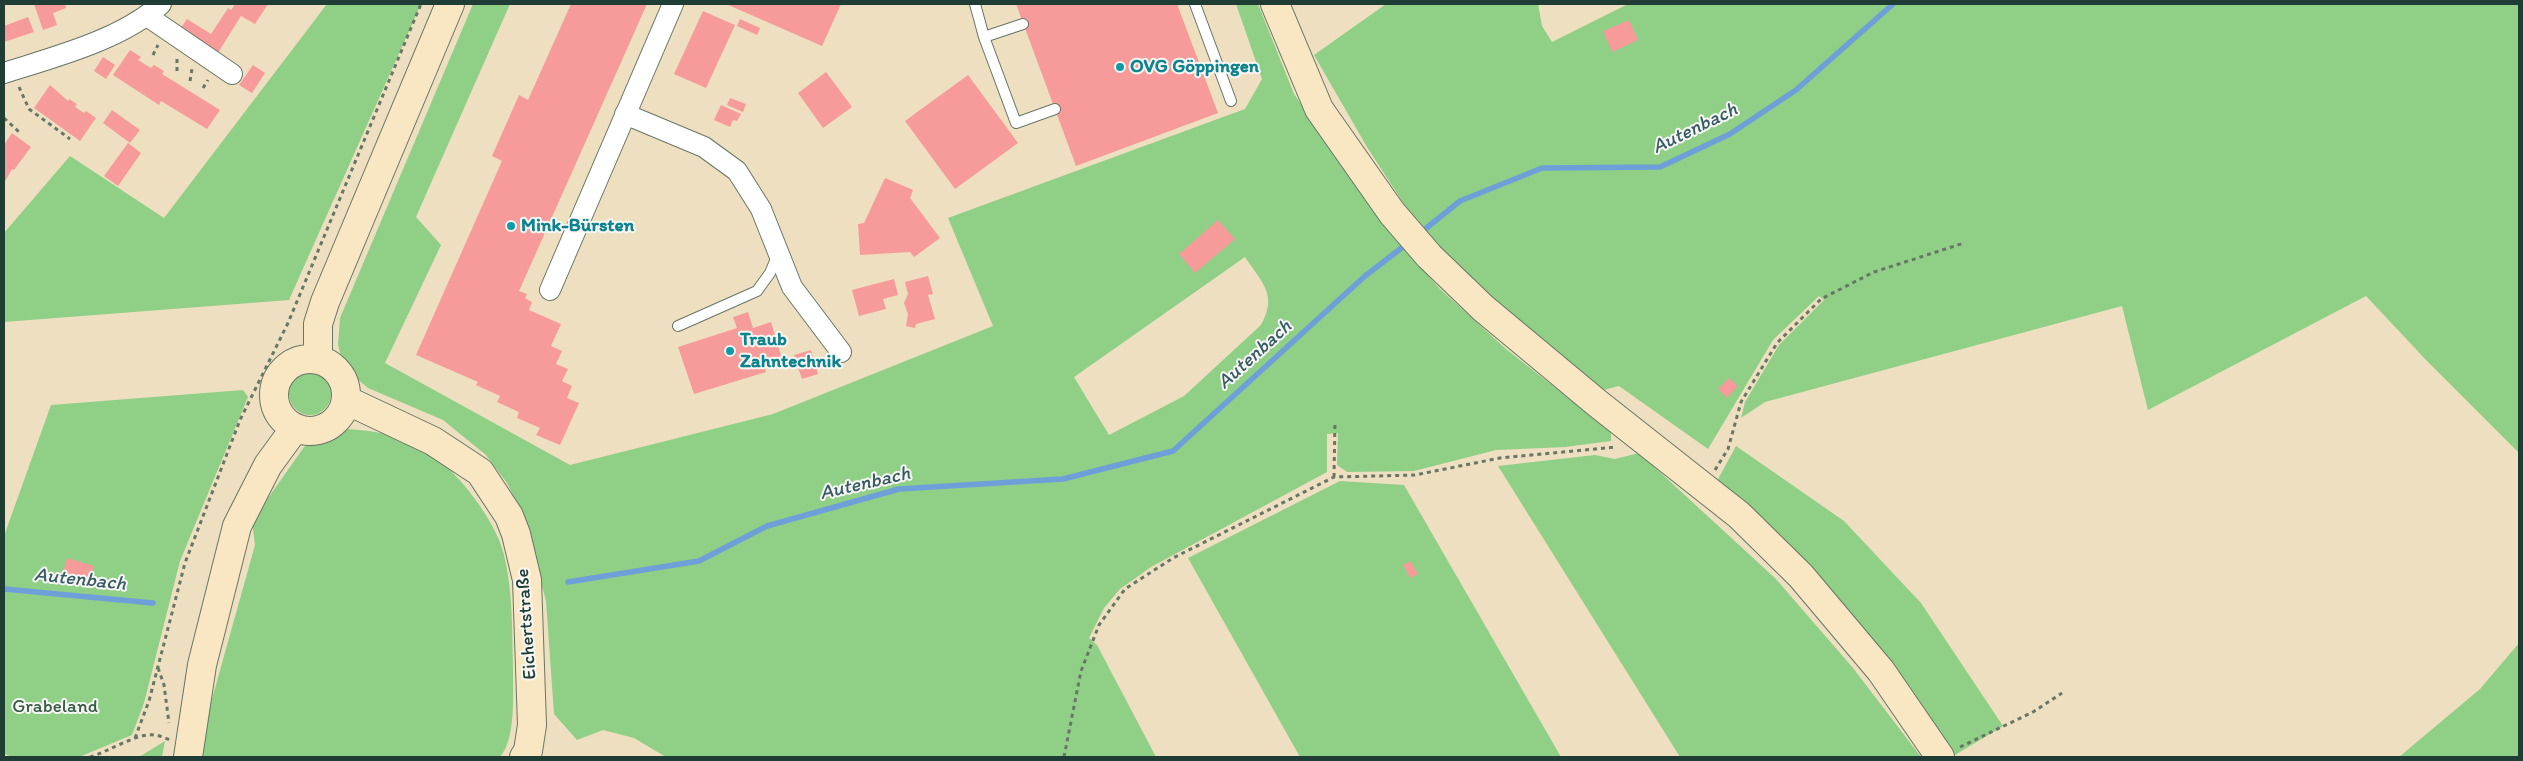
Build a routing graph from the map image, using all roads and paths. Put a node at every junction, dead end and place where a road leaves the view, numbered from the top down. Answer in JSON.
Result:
{"nodes":[{"id":1,"x":421,"y":4,"type":"edge"},
{"id":2,"x":450,"y":4,"type":"edge"},
{"id":3,"x":673,"y":4,"type":"edge"},
{"id":4,"x":976,"y":4,"type":"edge"},
{"id":5,"x":1195,"y":4,"type":"edge"},
{"id":6,"x":1275,"y":4,"type":"edge"},
{"id":7,"x":154,"y":10,"type":"edge"},
{"id":8,"x":1023,"y":24,"type":"dead end"},
{"id":9,"x":984,"y":37,"type":"junction"},
{"id":10,"x":8,"y":71,"type":"edge"},
{"id":11,"x":232,"y":74,"type":"dead end"},
{"id":12,"x":1230,"y":101,"type":"dead end"},
{"id":13,"x":1055,"y":109,"type":"dead end"},
{"id":14,"x":625,"y":114,"type":"junction"},
{"id":15,"x":4,"y":118,"type":"edge"},
{"id":16,"x":19,"y":132,"type":"dead end"},
{"id":17,"x":70,"y":139,"type":"dead end"},
{"id":18,"x":1964,"y":243,"type":"dead end"},
{"id":19,"x":779,"y":250,"type":"junction"},
{"id":20,"x":550,"y":290,"type":"dead end"},
{"id":21,"x":678,"y":326,"type":"dead end"},
{"id":22,"x":841,"y":352,"type":"dead end"},
{"id":23,"x":318,"y":360,"type":"junction"},
{"id":24,"x":346,"y":400,"type":"junction"},
{"id":25,"x":1335,"y":421,"type":"dead end"},
{"id":26,"x":295,"y":428,"type":"junction"},
{"id":27,"x":1649,"y":444,"type":"junction"},
{"id":28,"x":1334,"y":477,"type":"junction"},
{"id":29,"x":1705,"y":488,"type":"junction"},
{"id":30,"x":158,"y":667,"type":"junction"},
{"id":31,"x":2062,"y":693,"type":"dead end"},
{"id":32,"x":135,"y":738,"type":"junction"},
{"id":33,"x":1949,"y":752,"type":"edge"},
{"id":34,"x":90,"y":757,"type":"edge"},
{"id":35,"x":188,"y":757,"type":"edge"},
{"id":36,"x":524,"y":757,"type":"edge"},
{"id":37,"x":1064,"y":757,"type":"edge"}],
"edges":[{"from":1,"to":30,"type":"path"},
{"from":2,"to":23,"type":"street"},
{"from":3,"to":14,"type":"street"},
{"from":4,"to":9,"type":"lane"},
{"from":5,"to":12,"type":"lane"},
{"from":6,"to":27,"type":"street"},
{"from":7,"to":10,"type":"street"},
{"from":7,"to":11,"type":"street"},
{"from":8,"to":9,"type":"lane"},
{"from":9,"to":13,"type":"lane"},
{"from":10,"to":17,"type":"path"},
{"from":14,"to":19,"type":"street"},
{"from":14,"to":20,"type":"street"},
{"from":15,"to":16,"type":"path"},
{"from":18,"to":29,"type":"path"},
{"from":19,"to":21,"type":"lane"},
{"from":19,"to":22,"type":"street"},
{"from":23,"to":24,"type":"street"},
{"from":23,"to":26,"type":"street"},
{"from":24,"to":26,"type":"street"},
{"from":24,"to":36,"type":"street","name":"Eichertstraße"},
{"from":25,"to":28,"type":"path"},
{"from":26,"to":35,"type":"street"},
{"from":27,"to":28,"type":"path"},
{"from":27,"to":29,"type":"street"},
{"from":28,"to":37,"type":"path"},
{"from":29,"to":33,"type":"street"},
{"from":30,"to":32,"type":"path"},
{"from":30,"to":32,"type":"path"},
{"from":31,"to":33,"type":"path"},
{"from":32,"to":34,"type":"path"}]}
